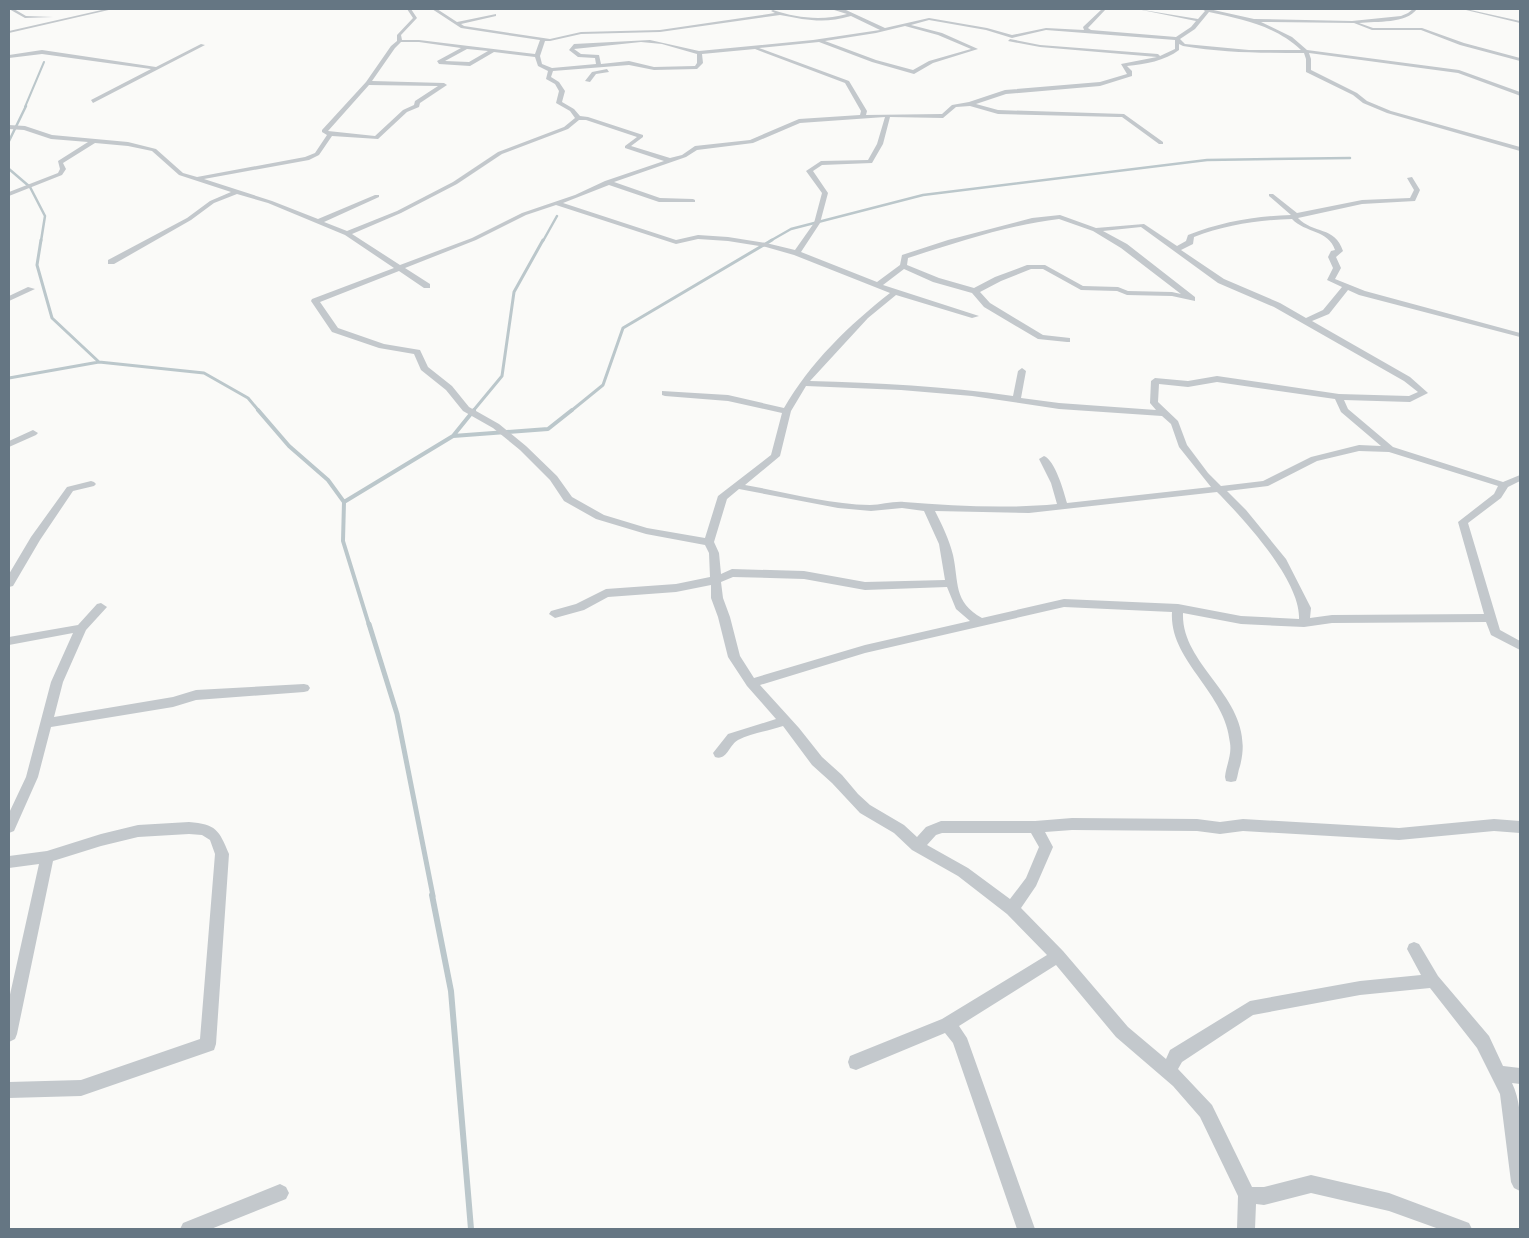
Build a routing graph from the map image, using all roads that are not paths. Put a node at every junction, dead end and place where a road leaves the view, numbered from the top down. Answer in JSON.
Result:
{"nodes":[{"id":1,"x":11,"y":9,"type":"edge"},
{"id":2,"x":77,"y":9,"type":"edge"},
{"id":3,"x":111,"y":9,"type":"edge"},
{"id":4,"x":409,"y":9,"type":"edge"},
{"id":5,"x":434,"y":9,"type":"edge"},
{"id":6,"x":706,"y":9,"type":"edge"},
{"id":7,"x":769,"y":9,"type":"edge"},
{"id":8,"x":833,"y":9,"type":"edge"},
{"id":9,"x":850,"y":9,"type":"edge"},
{"id":10,"x":1104,"y":9,"type":"edge"},
{"id":11,"x":1139,"y":9,"type":"edge"},
{"id":12,"x":1468,"y":9,"type":"edge"},
{"id":13,"x":1206,"y":10,"type":"edge"},
{"id":14,"x":844,"y":11,"type":"junction"},
{"id":15,"x":1400,"y":11,"type":"dead end"},
{"id":16,"x":1413,"y":11,"type":"edge"},
{"id":17,"x":716,"y":12,"type":"dead end"},
{"id":18,"x":780,"y":14,"type":"junction"},
{"id":19,"x":494,"y":15,"type":"dead end"},
{"id":20,"x":849,"y":15,"type":"junction"},
{"id":21,"x":74,"y":17,"type":"junction"},
{"id":22,"x":63,"y":19,"type":"junction"},
{"id":23,"x":1198,"y":20,"type":"junction"},
{"id":24,"x":1254,"y":20,"type":"junction"},
{"id":25,"x":1352,"y":22,"type":"junction"},
{"id":26,"x":1520,"y":22,"type":"edge"},
{"id":27,"x":457,"y":23,"type":"junction"},
{"id":28,"x":905,"y":25,"type":"junction"},
{"id":29,"x":475,"y":29,"type":"junction"},
{"id":30,"x":883,"y":29,"type":"junction"},
{"id":31,"x":1089,"y":31,"type":"junction"},
{"id":32,"x":9,"y":32,"type":"edge"},
{"id":33,"x":470,"y":34,"type":"dead end"},
{"id":34,"x":1008,"y":36,"type":"junction"},
{"id":35,"x":461,"y":38,"type":"dead end"},
{"id":36,"x":546,"y":40,"type":"junction"},
{"id":37,"x":819,"y":40,"type":"junction"},
{"id":38,"x":1177,"y":40,"type":"junction"},
{"id":39,"x":400,"y":42,"type":"junction"},
{"id":40,"x":204,"y":44,"type":"dead end"},
{"id":41,"x":450,"y":44,"type":"junction"},
{"id":42,"x":575,"y":46,"type":"junction"},
{"id":43,"x":466,"y":47,"type":"junction"},
{"id":44,"x":756,"y":48,"type":"junction"},
{"id":45,"x":492,"y":50,"type":"junction"},
{"id":46,"x":1306,"y":51,"type":"junction"},
{"id":47,"x":699,"y":53,"type":"junction"},
{"id":48,"x":537,"y":56,"type":"junction"},
{"id":49,"x":1169,"y":56,"type":"junction"},
{"id":50,"x":9,"y":57,"type":"edge"},
{"id":51,"x":1520,"y":59,"type":"edge"},
{"id":52,"x":629,"y":63,"type":"junction"},
{"id":53,"x":598,"y":64,"type":"junction"},
{"id":54,"x":1123,"y":65,"type":"junction"},
{"id":55,"x":154,"y":68,"type":"junction"},
{"id":56,"x":552,"y":70,"type":"junction"},
{"id":57,"x":594,"y":73,"type":"junction"},
{"id":58,"x":1116,"y":79,"type":"junction"},
{"id":59,"x":588,"y":81,"type":"dead end"},
{"id":60,"x":368,"y":83,"type":"junction"},
{"id":61,"x":1520,"y":94,"type":"edge"},
{"id":62,"x":93,"y":101,"type":"dead end"},
{"id":63,"x":970,"y":104,"type":"junction"},
{"id":64,"x":888,"y":115,"type":"junction"},
{"id":65,"x":578,"y":118,"type":"junction"},
{"id":66,"x":862,"y":118,"type":"junction"},
{"id":67,"x":9,"y":127,"type":"edge"},
{"id":68,"x":330,"y":134,"type":"junction"},
{"id":69,"x":94,"y":141,"type":"junction"},
{"id":70,"x":1161,"y":143,"type":"dead end"},
{"id":71,"x":1520,"y":149,"type":"edge"},
{"id":72,"x":669,"y":160,"type":"junction"},
{"id":73,"x":195,"y":178,"type":"junction"},
{"id":74,"x":1410,"y":178,"type":"dead end"},
{"id":75,"x":607,"y":182,"type":"junction"},
{"id":76,"x":238,"y":191,"type":"junction"},
{"id":77,"x":10,"y":192,"type":"edge"},
{"id":78,"x":1271,"y":195,"type":"dead end"},
{"id":79,"x":377,"y":196,"type":"dead end"},
{"id":80,"x":693,"y":201,"type":"dead end"},
{"id":81,"x":556,"y":203,"type":"junction"},
{"id":82,"x":1294,"y":217,"type":"junction"},
{"id":83,"x":318,"y":222,"type":"junction"},
{"id":84,"x":1095,"y":230,"type":"junction"},
{"id":85,"x":347,"y":234,"type":"junction"},
{"id":86,"x":1174,"y":250,"type":"junction"},
{"id":87,"x":797,"y":253,"type":"junction"},
{"id":88,"x":111,"y":262,"type":"dead end"},
{"id":89,"x":903,"y":266,"type":"junction"},
{"id":90,"x":400,"y":268,"type":"junction"},
{"id":91,"x":878,"y":285,"type":"junction"},
{"id":92,"x":427,"y":286,"type":"dead end"},
{"id":93,"x":1346,"y":287,"type":"junction"},
{"id":94,"x":31,"y":290,"type":"dead end"},
{"id":95,"x":975,"y":291,"type":"junction"},
{"id":96,"x":895,"y":292,"type":"junction"},
{"id":97,"x":9,"y":299,"type":"edge"},
{"id":98,"x":975,"y":316,"type":"dead end"},
{"id":99,"x":1306,"y":321,"type":"junction"},
{"id":100,"x":1520,"y":336,"type":"edge"},
{"id":101,"x":1067,"y":340,"type":"dead end"},
{"id":102,"x":1022,"y":371,"type":"dead end"},
{"id":103,"x":804,"y":383,"type":"junction"},
{"id":104,"x":665,"y":393,"type":"dead end"},
{"id":105,"x":1339,"y":397,"type":"junction"},
{"id":106,"x":1017,"y":398,"type":"junction"},
{"id":107,"x":787,"y":411,"type":"junction"},
{"id":108,"x":1164,"y":412,"type":"junction"},
{"id":109,"x":33,"y":433,"type":"dead end"},
{"id":110,"x":9,"y":444,"type":"edge"},
{"id":111,"x":1390,"y":449,"type":"junction"},
{"id":112,"x":1044,"y":460,"type":"dead end"},
{"id":113,"x":1520,"y":478,"type":"edge"},
{"id":114,"x":91,"y":484,"type":"dead end"},
{"id":115,"x":1504,"y":485,"type":"junction"},
{"id":116,"x":737,"y":486,"type":"junction"},
{"id":117,"x":1219,"y":490,"type":"junction"},
{"id":118,"x":1063,"y":506,"type":"junction"},
{"id":119,"x":928,"y":508,"type":"junction"},
{"id":120,"x":709,"y":542,"type":"junction"},
{"id":121,"x":715,"y":580,"type":"junction"},
{"id":122,"x":9,"y":583,"type":"edge"},
{"id":123,"x":951,"y":583,"type":"junction"},
{"id":124,"x":101,"y":607,"type":"dead end"},
{"id":125,"x":1178,"y":608,"type":"junction"},
{"id":126,"x":555,"y":614,"type":"dead end"},
{"id":127,"x":1491,"y":618,"type":"junction"},
{"id":128,"x":979,"y":621,"type":"junction"},
{"id":129,"x":1304,"y":623,"type":"junction"},
{"id":130,"x":81,"y":628,"type":"junction"},
{"id":131,"x":9,"y":641,"type":"edge"},
{"id":132,"x":1520,"y":646,"type":"edge"},
{"id":133,"x":751,"y":683,"type":"junction"},
{"id":134,"x":304,"y":688,"type":"dead end"},
{"id":135,"x":785,"y":721,"type":"junction"},
{"id":136,"x":46,"y":723,"type":"junction"},
{"id":137,"x":719,"y":753,"type":"dead end"},
{"id":138,"x":1231,"y":777,"type":"dead end"},
{"id":139,"x":9,"y":827,"type":"edge"},
{"id":140,"x":1035,"y":827,"type":"junction"},
{"id":141,"x":1520,"y":827,"type":"edge"},
{"id":142,"x":917,"y":846,"type":"junction"},
{"id":143,"x":47,"y":857,"type":"junction"},
{"id":144,"x":9,"y":862,"type":"edge"},
{"id":145,"x":1012,"y":910,"type":"junction"},
{"id":146,"x":1414,"y":949,"type":"dead end"},
{"id":147,"x":1058,"y":956,"type":"junction"},
{"id":148,"x":1433,"y":981,"type":"junction"},
{"id":149,"x":948,"y":1024,"type":"junction"},
{"id":150,"x":9,"y":1034,"type":"edge"},
{"id":151,"x":856,"y":1062,"type":"dead end"},
{"id":152,"x":1168,"y":1071,"type":"junction"},
{"id":153,"x":1499,"y":1074,"type":"junction"},
{"id":154,"x":1520,"y":1076,"type":"edge"},
{"id":155,"x":9,"y":1090,"type":"edge"},
{"id":156,"x":1520,"y":1182,"type":"edge"},
{"id":157,"x":280,"y":1193,"type":"dead end"},
{"id":158,"x":1247,"y":1195,"type":"junction"},
{"id":159,"x":189,"y":1229,"type":"edge"},
{"id":160,"x":1026,"y":1229,"type":"edge"},
{"id":161,"x":1246,"y":1229,"type":"edge"},
{"id":162,"x":1463,"y":1229,"type":"edge"}],
"edges":[{"from":1,"to":22,"type":"street"},
{"from":2,"to":21,"type":"street"},
{"from":3,"to":21,"type":"street"},
{"from":4,"to":39,"type":"street"},
{"from":5,"to":27,"type":"street"},
{"from":6,"to":17,"type":"street"},
{"from":7,"to":18,"type":"street"},
{"from":8,"to":14,"type":"street"},
{"from":9,"to":14,"type":"street"},
{"from":10,"to":31,"type":"street"},
{"from":11,"to":23,"type":"street"},
{"from":12,"to":26,"type":"street"},
{"from":13,"to":23,"type":"street"},
{"from":13,"to":24,"type":"street"},
{"from":14,"to":20,"type":"street"},
{"from":15,"to":16,"type":"street"},
{"from":16,"to":25,"type":"street"},
{"from":18,"to":20,"type":"street"},
{"from":18,"to":36,"type":"street"},
{"from":19,"to":27,"type":"street"},
{"from":20,"to":30,"type":"street"},
{"from":21,"to":22,"type":"street"},
{"from":22,"to":32,"type":"street"},
{"from":23,"to":38,"type":"street"},
{"from":24,"to":25,"type":"street"},
{"from":24,"to":46,"type":"street"},
{"from":25,"to":51,"type":"street"},
{"from":27,"to":29,"type":"street"},
{"from":28,"to":30,"type":"street"},
{"from":28,"to":34,"type":"street"},
{"from":28,"to":37,"type":"street"},
{"from":29,"to":33,"type":"street"},
{"from":29,"to":36,"type":"street"},
{"from":30,"to":37,"type":"street"},
{"from":31,"to":34,"type":"street"},
{"from":31,"to":38,"type":"street"},
{"from":34,"to":49,"type":"street"},
{"from":35,"to":41,"type":"street"},
{"from":36,"to":42,"type":"street"},
{"from":36,"to":48,"type":"street"},
{"from":37,"to":44,"type":"street"},
{"from":38,"to":46,"type":"street"},
{"from":38,"to":49,"type":"street"},
{"from":39,"to":41,"type":"street"},
{"from":39,"to":60,"type":"street"},
{"from":40,"to":55,"type":"street"},
{"from":41,"to":43,"type":"street"},
{"from":42,"to":47,"type":"street"},
{"from":42,"to":53,"type":"street"},
{"from":43,"to":45,"type":"street"},
{"from":43,"to":45,"type":"street"},
{"from":44,"to":47,"type":"street"},
{"from":44,"to":66,"type":"street"},
{"from":45,"to":48,"type":"street"},
{"from":46,"to":61,"type":"street"},
{"from":46,"to":71,"type":"street"},
{"from":47,"to":52,"type":"street"},
{"from":48,"to":56,"type":"street"},
{"from":49,"to":54,"type":"street"},
{"from":50,"to":55,"type":"street"},
{"from":52,"to":53,"type":"street"},
{"from":52,"to":57,"type":"street"},
{"from":53,"to":56,"type":"street"},
{"from":53,"to":57,"type":"street"},
{"from":54,"to":58,"type":"street"},
{"from":54,"to":58,"type":"street"},
{"from":55,"to":62,"type":"street"},
{"from":56,"to":65,"type":"street"},
{"from":57,"to":59,"type":"street"},
{"from":58,"to":63,"type":"street"},
{"from":60,"to":68,"type":"street"},
{"from":60,"to":68,"type":"street"},
{"from":63,"to":64,"type":"street"},
{"from":63,"to":70,"type":"street"},
{"from":64,"to":66,"type":"street"},
{"from":64,"to":87,"type":"street"},
{"from":65,"to":72,"type":"street"},
{"from":65,"to":85,"type":"street"},
{"from":66,"to":72,"type":"street"},
{"from":67,"to":69,"type":"street"},
{"from":68,"to":73,"type":"street"},
{"from":69,"to":73,"type":"street"},
{"from":69,"to":77,"type":"street"},
{"from":72,"to":75,"type":"street"},
{"from":73,"to":76,"type":"street"},
{"from":74,"to":82,"type":"street"},
{"from":75,"to":80,"type":"street"},
{"from":75,"to":81,"type":"street"},
{"from":76,"to":83,"type":"street"},
{"from":76,"to":88,"type":"street"},
{"from":78,"to":82,"type":"street"},
{"from":79,"to":83,"type":"street"},
{"from":81,"to":87,"type":"street"},
{"from":81,"to":90,"type":"street"},
{"from":82,"to":86,"type":"street"},
{"from":82,"to":93,"type":"street"},
{"from":83,"to":85,"type":"street"},
{"from":84,"to":86,"type":"street"},
{"from":84,"to":89,"type":"street"},
{"from":84,"to":95,"type":"street"},
{"from":85,"to":90,"type":"street"},
{"from":86,"to":99,"type":"street"},
{"from":87,"to":91,"type":"street"},
{"from":89,"to":91,"type":"street"},
{"from":89,"to":95,"type":"street"},
{"from":90,"to":92,"type":"street"},
{"from":90,"to":120,"type":"street"},
{"from":91,"to":96,"type":"street"},
{"from":93,"to":99,"type":"street"},
{"from":93,"to":100,"type":"street"},
{"from":94,"to":97,"type":"street"},
{"from":95,"to":101,"type":"street"},
{"from":96,"to":98,"type":"street"},
{"from":96,"to":103,"type":"street"},
{"from":99,"to":105,"type":"street"},
{"from":102,"to":106,"type":"street"},
{"from":103,"to":106,"type":"street"},
{"from":103,"to":107,"type":"street"},
{"from":104,"to":107,"type":"street"},
{"from":105,"to":108,"type":"street"},
{"from":105,"to":111,"type":"street"},
{"from":106,"to":108,"type":"street"},
{"from":107,"to":116,"type":"street"},
{"from":108,"to":117,"type":"street"},
{"from":109,"to":110,"type":"street"},
{"from":111,"to":115,"type":"street"},
{"from":111,"to":117,"type":"street"},
{"from":112,"to":118,"type":"street"},
{"from":113,"to":115,"type":"street"},
{"from":114,"to":122,"type":"street"},
{"from":115,"to":127,"type":"street"},
{"from":116,"to":119,"type":"street"},
{"from":116,"to":120,"type":"street"},
{"from":117,"to":118,"type":"street"},
{"from":117,"to":129,"type":"street"},
{"from":118,"to":119,"type":"street"},
{"from":119,"to":123,"type":"street"},
{"from":120,"to":121,"type":"street"},
{"from":121,"to":123,"type":"street"},
{"from":121,"to":126,"type":"street"},
{"from":121,"to":133,"type":"street"},
{"from":123,"to":128,"type":"street"},
{"from":124,"to":130,"type":"street"},
{"from":125,"to":128,"type":"street"},
{"from":125,"to":129,"type":"street"},
{"from":125,"to":138,"type":"street"},
{"from":127,"to":129,"type":"street"},
{"from":127,"to":132,"type":"street"},
{"from":128,"to":133,"type":"street"},
{"from":130,"to":131,"type":"street"},
{"from":130,"to":136,"type":"street"},
{"from":133,"to":135,"type":"street"},
{"from":134,"to":136,"type":"street"},
{"from":135,"to":137,"type":"street"},
{"from":135,"to":142,"type":"street"},
{"from":136,"to":139,"type":"street"},
{"from":140,"to":141,"type":"street"},
{"from":140,"to":142,"type":"street"},
{"from":140,"to":145,"type":"street"},
{"from":142,"to":145,"type":"street"},
{"from":143,"to":144,"type":"street"},
{"from":143,"to":150,"type":"street"},
{"from":143,"to":155,"type":"street"},
{"from":145,"to":147,"type":"street"},
{"from":146,"to":148,"type":"street"},
{"from":147,"to":149,"type":"street"},
{"from":147,"to":152,"type":"street"},
{"from":148,"to":152,"type":"street"},
{"from":148,"to":153,"type":"street"},
{"from":149,"to":151,"type":"street"},
{"from":149,"to":160,"type":"street"},
{"from":152,"to":158,"type":"street"},
{"from":153,"to":154,"type":"street"},
{"from":153,"to":156,"type":"street"},
{"from":157,"to":159,"type":"street"},
{"from":158,"to":161,"type":"street"},
{"from":158,"to":162,"type":"street"}]}
